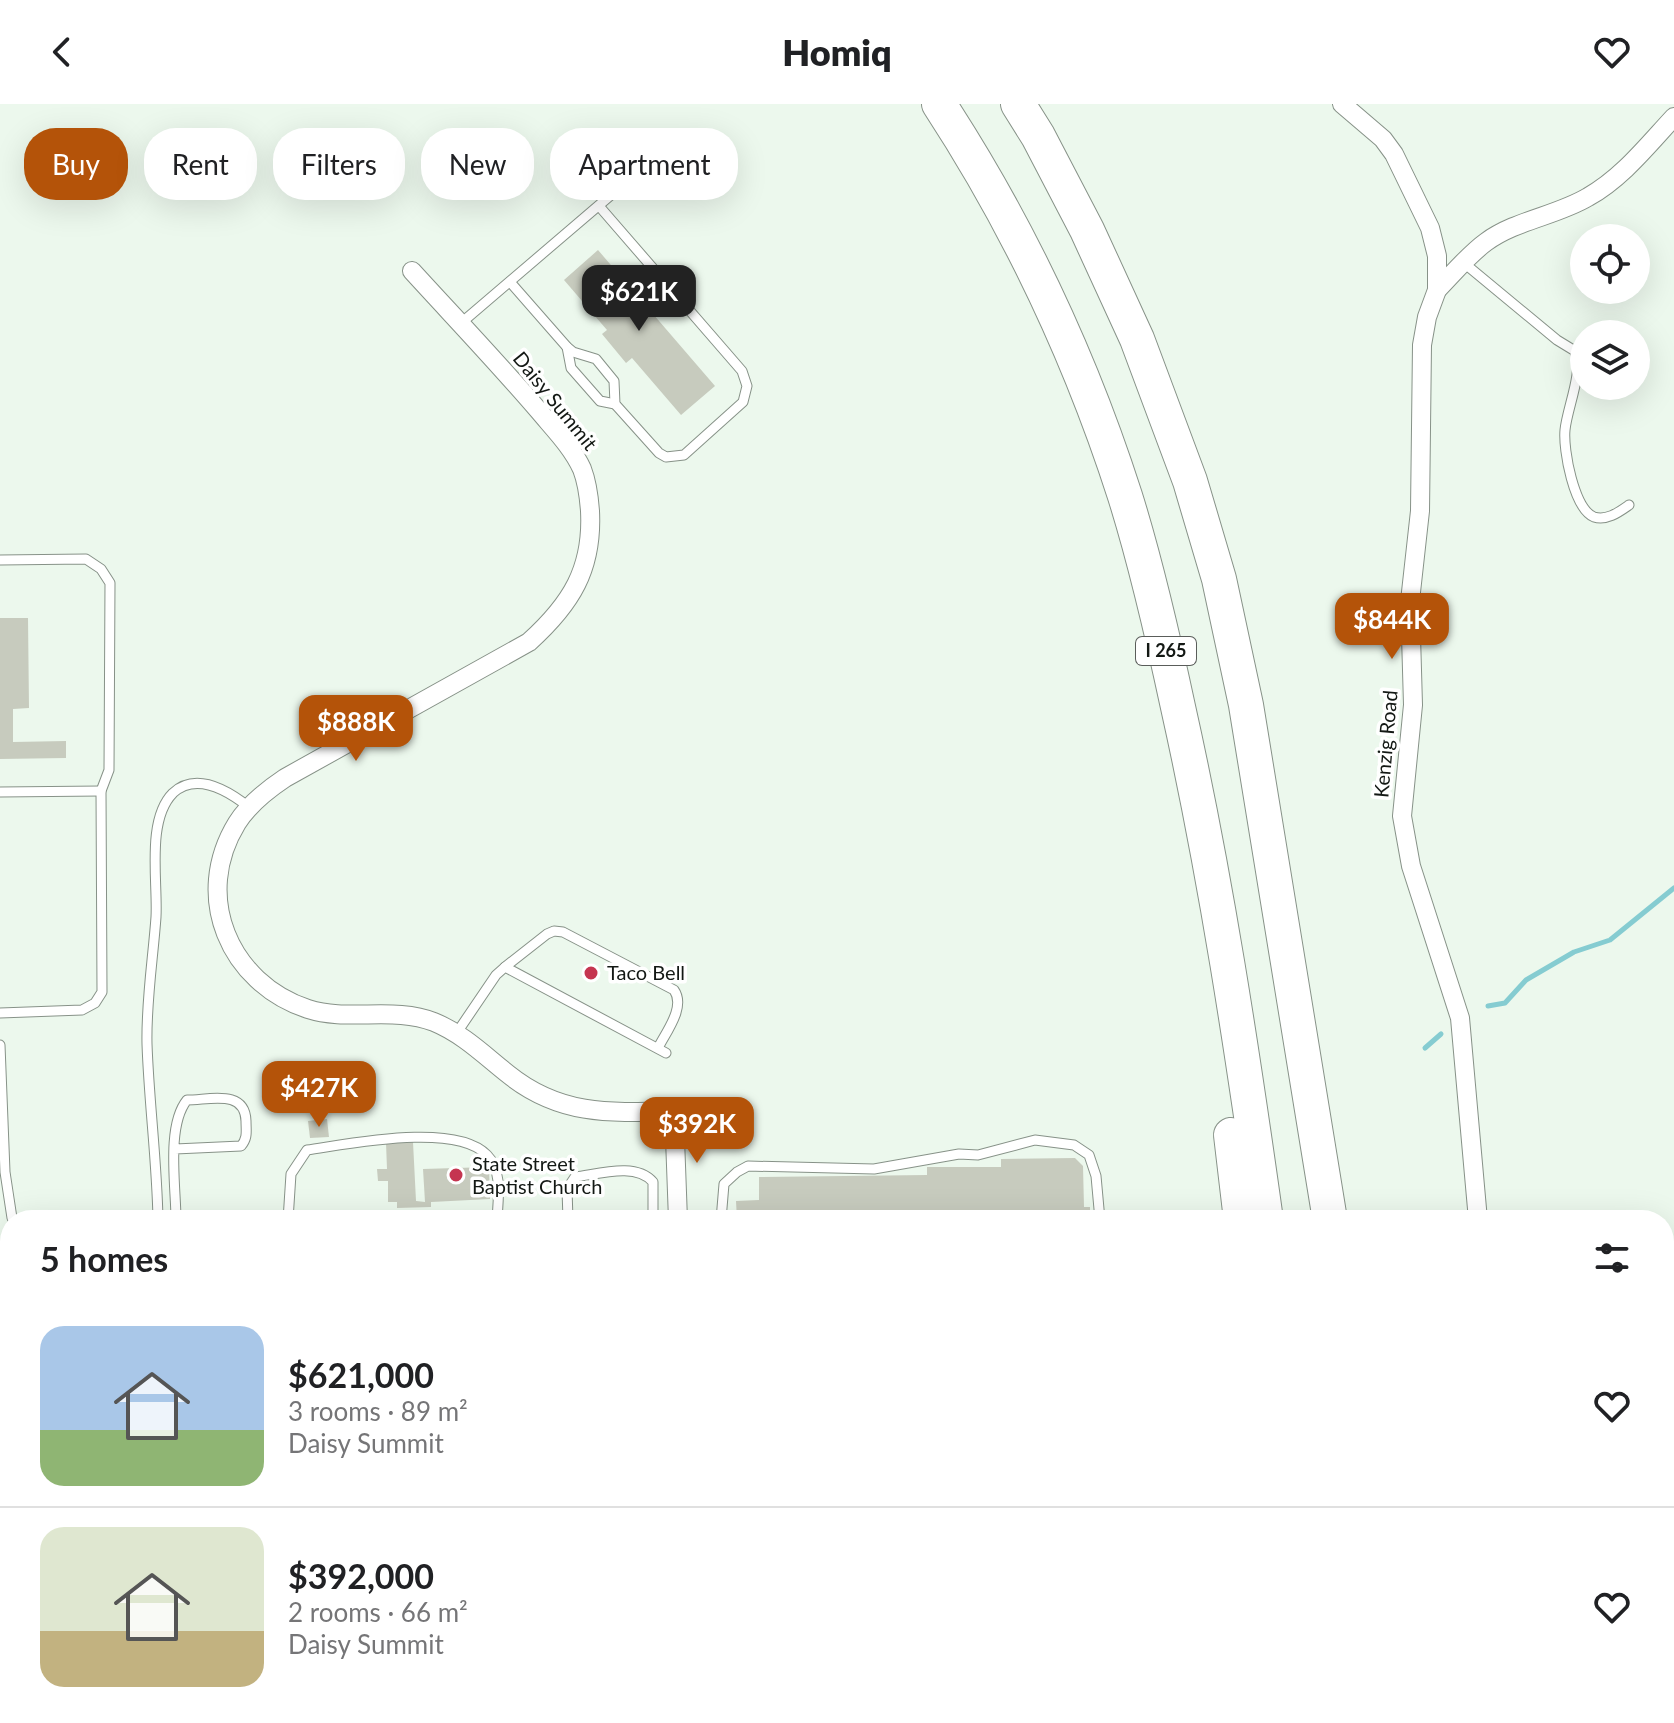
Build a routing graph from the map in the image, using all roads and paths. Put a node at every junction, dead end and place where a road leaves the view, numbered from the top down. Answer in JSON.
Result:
{"nodes":[{"id":1,"x":939,"y":104,"type":"edge"},
{"id":2,"x":1018,"y":104,"type":"edge"},
{"id":3,"x":1342,"y":104,"type":"edge"},
{"id":4,"x":1674,"y":117,"type":"edge"},
{"id":5,"x":606,"y":200,"type":"edge"},
{"id":6,"x":599,"y":206,"type":"junction"},
{"id":7,"x":1464,"y":263,"type":"junction"},
{"id":8,"x":412,"y":271,"type":"dead end"},
{"id":9,"x":510,"y":282,"type":"junction"},
{"id":10,"x":1437,"y":290,"type":"junction"},
{"id":11,"x":460,"y":324,"type":"junction"},
{"id":12,"x":567,"y":347,"type":"junction"},
{"id":13,"x":615,"y":404,"type":"junction"},
{"id":14,"x":1629,"y":505,"type":"dead end"},
{"id":15,"x":0,"y":560,"type":"edge"},
{"id":16,"x":1195,"y":784,"type":"junction"},
{"id":17,"x":101,"y":791,"type":"junction"},
{"id":18,"x":0,"y":792,"type":"edge"},
{"id":19,"x":250,"y":808,"type":"junction"},
{"id":20,"x":505,"y":967,"type":"junction"},
{"id":21,"x":0,"y":1013,"type":"edge"},
{"id":22,"x":456,"y":1034,"type":"junction"},
{"id":23,"x":0,"y":1045,"type":"edge"},
{"id":24,"x":175,"y":1152,"type":"junction"},
{"id":25,"x":157,"y":1158,"type":"junction"},
{"id":26,"x":11,"y":1210,"type":"edge"},
{"id":27,"x":158,"y":1210,"type":"edge"},
{"id":28,"x":176,"y":1210,"type":"edge"},
{"id":29,"x":289,"y":1210,"type":"edge"},
{"id":30,"x":497,"y":1210,"type":"edge"},
{"id":31,"x":568,"y":1210,"type":"edge"},
{"id":32,"x":653,"y":1210,"type":"edge"},
{"id":33,"x":678,"y":1210,"type":"edge"},
{"id":34,"x":722,"y":1210,"type":"edge"},
{"id":35,"x":1099,"y":1210,"type":"edge"},
{"id":36,"x":1240,"y":1210,"type":"edge"},
{"id":37,"x":1264,"y":1210,"type":"edge"},
{"id":38,"x":1328,"y":1210,"type":"edge"},
{"id":39,"x":1477,"y":1210,"type":"edge"}],
"edges":[{"from":1,"to":16,"type":"highway","number":"I 265"},
{"from":2,"to":38,"type":"highway"},
{"from":3,"to":10,"type":"street","name":"Kenzig Road"},
{"from":4,"to":7,"type":"street"},
{"from":5,"to":6,"type":"lane"},
{"from":6,"to":9,"type":"lane"},
{"from":6,"to":13,"type":"lane"},
{"from":7,"to":10,"type":"street"},
{"from":7,"to":14,"type":"lane"},
{"from":8,"to":11,"type":"street","name":"Daisy Summit"},
{"from":9,"to":11,"type":"lane"},
{"from":9,"to":12,"type":"lane"},
{"from":10,"to":39,"type":"street","name":"Kenzig Road"},
{"from":11,"to":19,"type":"street","name":"Daisy Summit"},
{"from":12,"to":13,"type":"lane"},
{"from":12,"to":13,"type":"lane"},
{"from":15,"to":17,"type":"lane"},
{"from":16,"to":36,"type":"highway"},
{"from":16,"to":37,"type":"highway","number":"I 265"},
{"from":17,"to":18,"type":"lane"},
{"from":17,"to":21,"type":"lane"},
{"from":19,"to":22,"type":"street","name":"Daisy Summit"},
{"from":19,"to":25,"type":"lane"},
{"from":20,"to":20,"type":"lane"},
{"from":20,"to":22,"type":"lane"},
{"from":22,"to":33,"type":"street","name":"Daisy Summit"},
{"from":23,"to":26,"type":"lane"},
{"from":24,"to":24,"type":"lane"},
{"from":24,"to":25,"type":"lane"},
{"from":24,"to":28,"type":"lane"},
{"from":25,"to":27,"type":"lane"},
{"from":29,"to":30,"type":"lane"},
{"from":31,"to":32,"type":"lane"},
{"from":34,"to":35,"type":"lane"}]}
